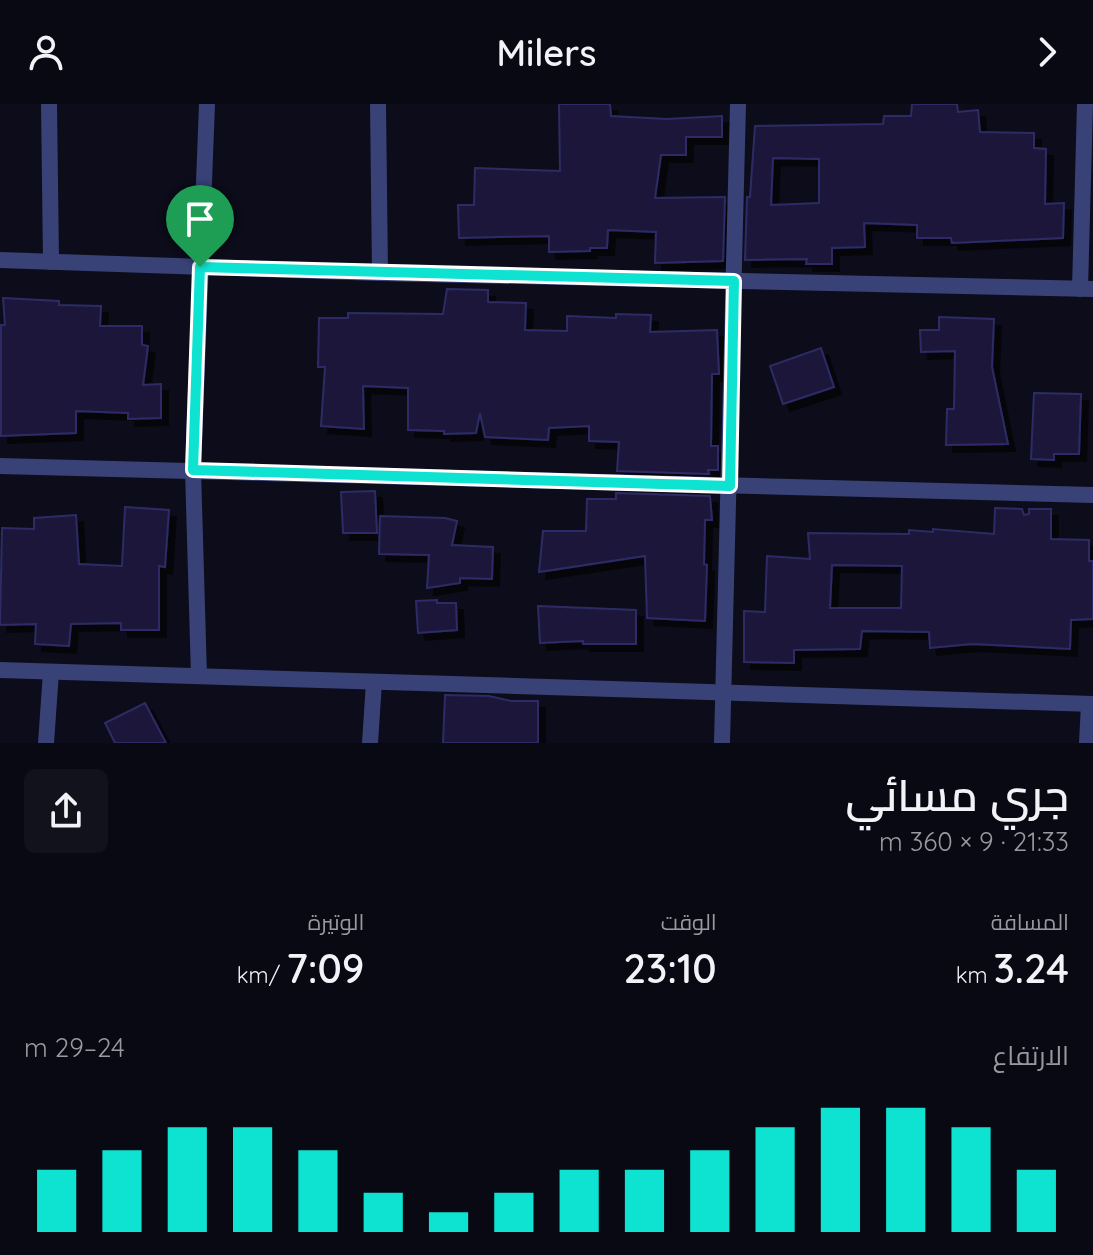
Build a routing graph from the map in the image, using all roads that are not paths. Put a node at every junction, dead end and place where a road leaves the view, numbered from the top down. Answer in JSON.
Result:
{"nodes":[{"id":1,"x":49,"y":104,"type":"edge"},
{"id":2,"x":207,"y":104,"type":"edge"},
{"id":3,"x":378,"y":104,"type":"edge"},
{"id":4,"x":738,"y":104,"type":"edge"},
{"id":5,"x":1085,"y":104,"type":"edge"},
{"id":6,"x":0,"y":260,"type":"edge"},
{"id":7,"x":51,"y":262,"type":"junction"},
{"id":8,"x":200,"y":267,"type":"junction"},
{"id":9,"x":380,"y":273,"type":"junction"},
{"id":10,"x":734,"y":281,"type":"junction"},
{"id":11,"x":1087,"y":289,"type":"edge"},
{"id":12,"x":0,"y":466,"type":"edge"},
{"id":13,"x":193,"y":470,"type":"junction"},
{"id":14,"x":730,"y":486,"type":"junction"},
{"id":15,"x":1093,"y":495,"type":"edge"},
{"id":16,"x":0,"y":670,"type":"edge"},
{"id":17,"x":51,"y":672,"type":"junction"},
{"id":18,"x":199,"y":676,"type":"junction"},
{"id":19,"x":374,"y":682,"type":"junction"},
{"id":20,"x":723,"y":692,"type":"junction"},
{"id":21,"x":1091,"y":704,"type":"edge"},
{"id":22,"x":46,"y":743,"type":"edge"},
{"id":23,"x":370,"y":743,"type":"edge"},
{"id":24,"x":722,"y":743,"type":"edge"},
{"id":25,"x":1087,"y":743,"type":"edge"}],
"edges":[{"from":1,"to":7,"type":"street"},
{"from":2,"to":8,"type":"street"},
{"from":3,"to":9,"type":"street"},
{"from":4,"to":10,"type":"street"},
{"from":5,"to":11,"type":"street"},
{"from":6,"to":7,"type":"street"},
{"from":7,"to":8,"type":"street"},
{"from":8,"to":9,"type":"street"},
{"from":8,"to":13,"type":"street"},
{"from":9,"to":10,"type":"street"},
{"from":10,"to":11,"type":"street"},
{"from":10,"to":14,"type":"street"},
{"from":12,"to":13,"type":"street"},
{"from":13,"to":14,"type":"street"},
{"from":13,"to":18,"type":"street"},
{"from":14,"to":15,"type":"street"},
{"from":14,"to":20,"type":"street"},
{"from":16,"to":17,"type":"street"},
{"from":17,"to":18,"type":"street"},
{"from":17,"to":22,"type":"street"},
{"from":18,"to":19,"type":"street"},
{"from":19,"to":20,"type":"street"},
{"from":19,"to":23,"type":"street"},
{"from":20,"to":21,"type":"street"},
{"from":20,"to":24,"type":"street"},
{"from":21,"to":25,"type":"street"}]}
